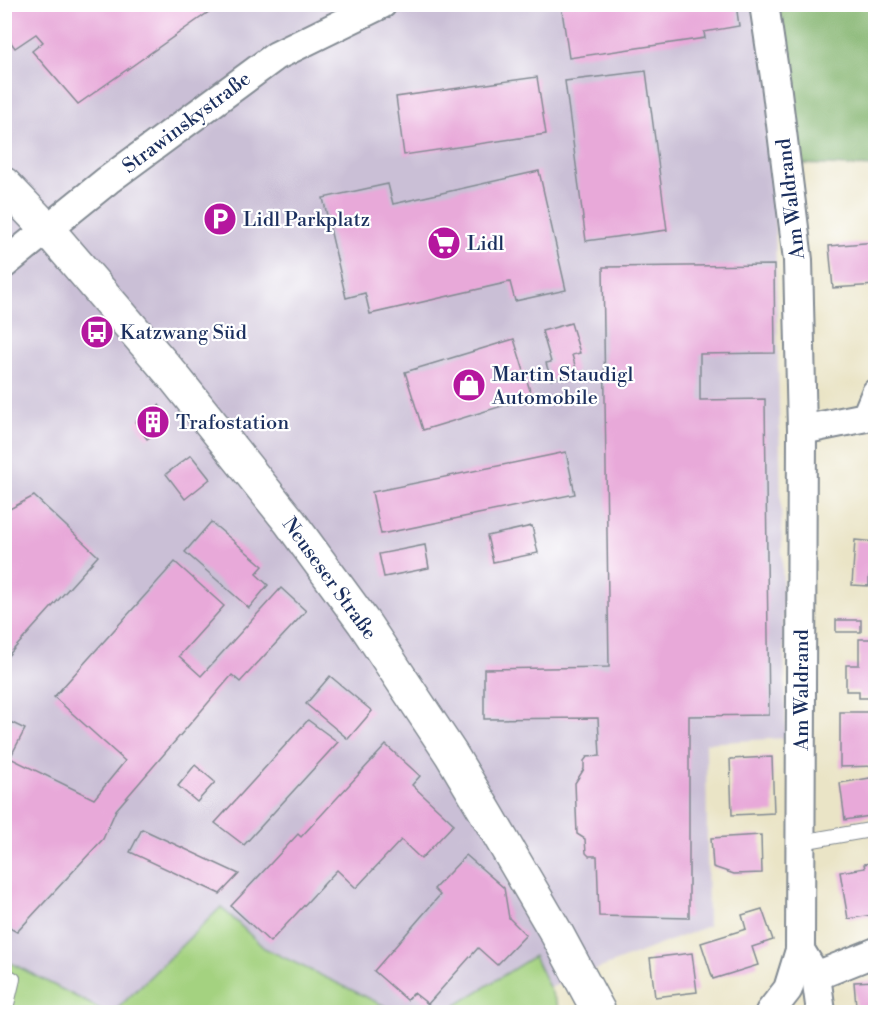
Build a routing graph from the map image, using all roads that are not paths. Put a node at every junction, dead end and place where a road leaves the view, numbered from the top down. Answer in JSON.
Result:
{"nodes":[{"id":1,"x":382,"y":4,"type":"edge"},
{"id":2,"x":764,"y":4,"type":"edge"},
{"id":3,"x":4,"y":184,"type":"edge"},
{"id":4,"x":48,"y":230,"type":"junction"},
{"id":5,"x":4,"y":264,"type":"edge"},
{"id":6,"x":876,"y":393,"type":"edge"},
{"id":7,"x":802,"y":430,"type":"junction"},
{"id":8,"x":876,"y":829,"type":"edge"},
{"id":9,"x":801,"y":842,"type":"junction"},
{"id":10,"x":800,"y":950,"type":"junction"},
{"id":11,"x":876,"y":952,"type":"edge"},
{"id":12,"x":4,"y":974,"type":"edge"},
{"id":13,"x":816,"y":976,"type":"junction"},
{"id":14,"x":4,"y":1012,"type":"edge"},
{"id":15,"x":599,"y":1012,"type":"edge"},
{"id":16,"x":770,"y":1012,"type":"edge"},
{"id":17,"x":821,"y":1012,"type":"edge"}],
"edges":[{"from":1,"to":4,"type":"street","name":"Strawinskystraße"},
{"from":2,"to":7,"type":"street","name":"Am Waldrand"},
{"from":3,"to":4,"type":"main road","name":"Neuseser Straße"},
{"from":4,"to":5,"type":"street","name":"Strawinskystraße"},
{"from":4,"to":15,"type":"main road","name":"Neuseser Straße"},
{"from":6,"to":7,"type":"street"},
{"from":7,"to":9,"type":"street","name":"Am Waldrand"},
{"from":8,"to":9,"type":"lane"},
{"from":9,"to":10,"type":"street","name":"Am Waldrand"},
{"from":10,"to":13,"type":"street"},
{"from":10,"to":16,"type":"street","name":"Am Waldrand"},
{"from":11,"to":13,"type":"street"},
{"from":12,"to":14,"type":"lane"},
{"from":13,"to":17,"type":"street"}]}
